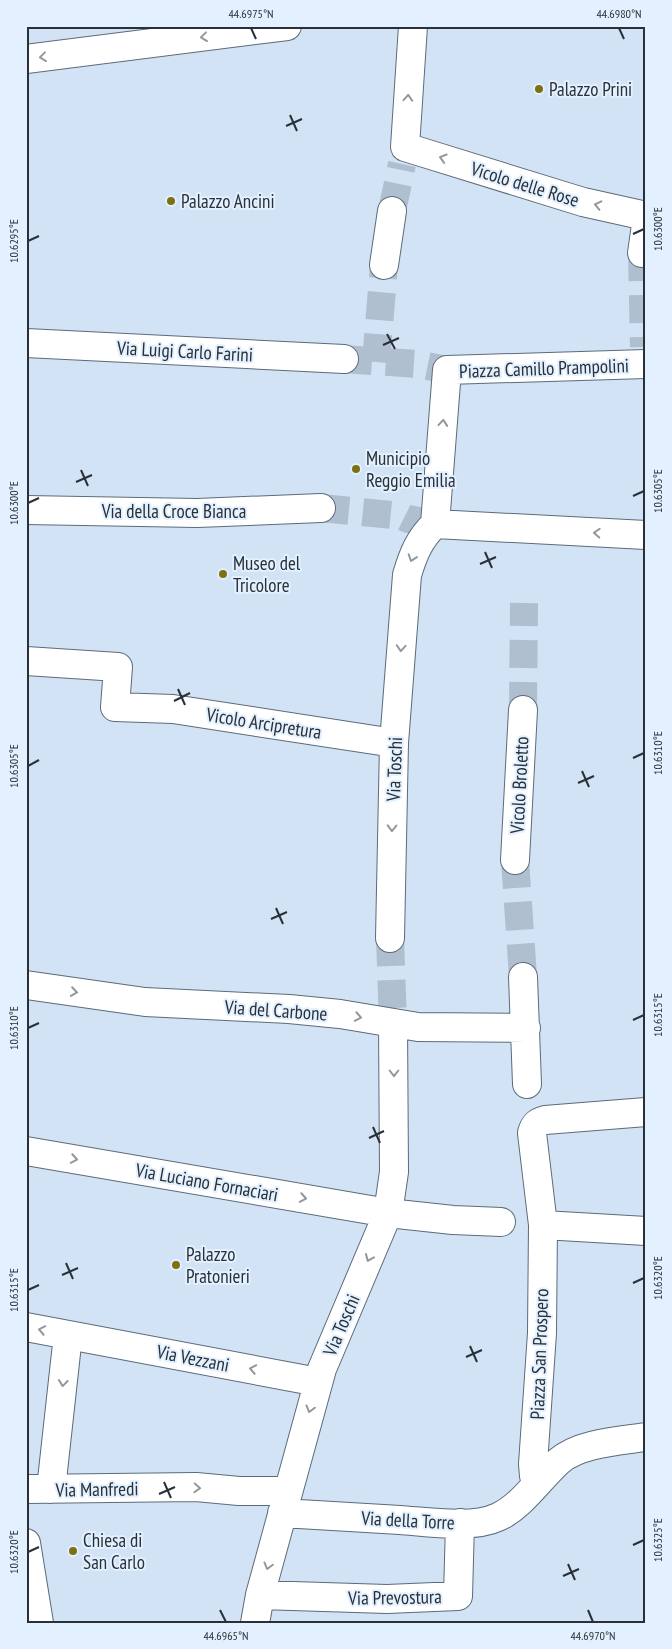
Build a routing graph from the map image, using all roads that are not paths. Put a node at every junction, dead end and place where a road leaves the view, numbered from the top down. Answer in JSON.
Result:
{"nodes":[{"id":1,"x":287,"y":26,"type":"edge"},
{"id":2,"x":413,"y":26,"type":"edge"},
{"id":3,"x":26,"y":59,"type":"edge"},
{"id":4,"x":392,"y":211,"type":"tunnel mouth"},
{"id":5,"x":646,"y":216,"type":"edge"},
{"id":6,"x":646,"y":225,"type":"edge"},
{"id":7,"x":642,"y":253,"type":"dead end"},
{"id":8,"x":384,"y":265,"type":"tunnel mouth"},
{"id":9,"x":26,"y":343,"type":"edge"},
{"id":10,"x":344,"y":359,"type":"tunnel mouth"},
{"id":11,"x":644,"y":359,"type":"edge"},
{"id":12,"x":321,"y":508,"type":"tunnel mouth"},
{"id":13,"x":26,"y":510,"type":"edge"},
{"id":14,"x":435,"y":524,"type":"junction"},
{"id":15,"x":646,"y":535,"type":"edge"},
{"id":16,"x":26,"y":661,"type":"edge"},
{"id":17,"x":523,"y":710,"type":"tunnel mouth"},
{"id":18,"x":394,"y":743,"type":"junction"},
{"id":19,"x":515,"y":860,"type":"tunnel mouth"},
{"id":20,"x":390,"y":938,"type":"tunnel mouth"},
{"id":21,"x":523,"y":977,"type":"tunnel mouth"},
{"id":22,"x":26,"y":985,"type":"edge"},
{"id":23,"x":393,"y":1024,"type":"junction"},
{"id":24,"x":526,"y":1028,"type":"junction"},
{"id":25,"x":527,"y":1084,"type":"dead end"},
{"id":26,"x":646,"y":1112,"type":"edge"},
{"id":27,"x":26,"y":1151,"type":"edge"},
{"id":28,"x":388,"y":1213,"type":"junction"},
{"id":29,"x":500,"y":1222,"type":"dead end"},
{"id":30,"x":543,"y":1225,"type":"junction"},
{"id":31,"x":646,"y":1231,"type":"edge"},
{"id":32,"x":26,"y":1326,"type":"edge"},
{"id":33,"x":68,"y":1335,"type":"junction"},
{"id":34,"x":318,"y":1382,"type":"junction"},
{"id":35,"x":646,"y":1436,"type":"edge"},
{"id":36,"x":39,"y":1489,"type":"edge"},
{"id":37,"x":532,"y":1490,"type":"junction"},
{"id":38,"x":285,"y":1502,"type":"junction"},
{"id":39,"x":460,"y":1523,"type":"junction"},
{"id":40,"x":26,"y":1543,"type":"edge"},
{"id":41,"x":260,"y":1595,"type":"junction"},
{"id":42,"x":39,"y":1623,"type":"edge"},
{"id":43,"x":255,"y":1623,"type":"edge"}],
"edges":[{"from":1,"to":3,"type":"street","one_way":true},
{"from":5,"to":2,"type":"street","name":"Vicolo delle Rose","one_way":true},
{"from":4,"to":8,"type":"street"},
{"from":6,"to":7,"type":"street"},
{"from":9,"to":10,"type":"street","name":"Via Luigi Carlo Farini"},
{"from":14,"to":11,"type":"street","name":"Piazza Camillo Prampolini","one_way":true},
{"from":12,"to":13,"type":"street","name":"Via della Croce Bianca"},
{"from":15,"to":14,"type":"street","one_way":true},
{"from":14,"to":18,"type":"street","name":"Via Toschi","one_way":true},
{"from":16,"to":18,"type":"street","name":"Vicolo Arcipretura"},
{"from":17,"to":19,"type":"street","name":"Vicolo Broletto"},
{"from":18,"to":20,"type":"street","name":"Via Toschi","one_way":true},
{"from":21,"to":24,"type":"street"},
{"from":22,"to":23,"type":"street","name":"Via del Carbone","one_way":true},
{"from":23,"to":24,"type":"street","name":"Via del Carbone"},
{"from":23,"to":28,"type":"street","name":"Via Toschi","one_way":true},
{"from":24,"to":25,"type":"street"},
{"from":26,"to":30,"type":"street","name":"Piazza San Prospero"},
{"from":27,"to":28,"type":"street","name":"Via Luciano Fornaciari","one_way":true},
{"from":28,"to":29,"type":"street","name":"Via Luciano Fornaciari"},
{"from":28,"to":34,"type":"street","name":"Via Toschi","one_way":true},
{"from":30,"to":31,"type":"street"},
{"from":30,"to":37,"type":"street","name":"Piazza San Prospero"},
{"from":33,"to":32,"type":"street","name":"Via Vezzani","one_way":true},
{"from":34,"to":33,"type":"street","name":"Via Vezzani","one_way":true},
{"from":33,"to":36,"type":"street","one_way":true},
{"from":34,"to":38,"type":"street","name":"Via Toschi","one_way":true},
{"from":35,"to":37,"type":"street"},
{"from":36,"to":38,"type":"street","name":"Via Manfredi","one_way":true},
{"from":37,"to":39,"type":"street","name":"Via della Torre"},
{"from":38,"to":39,"type":"street","name":"Via della Torre"},
{"from":38,"to":41,"type":"street","name":"Via Toschi","one_way":true},
{"from":39,"to":41,"type":"street","name":"Via Prevostura"},
{"from":40,"to":42,"type":"street"},
{"from":41,"to":43,"type":"street","name":"Via Toschi"}]}
